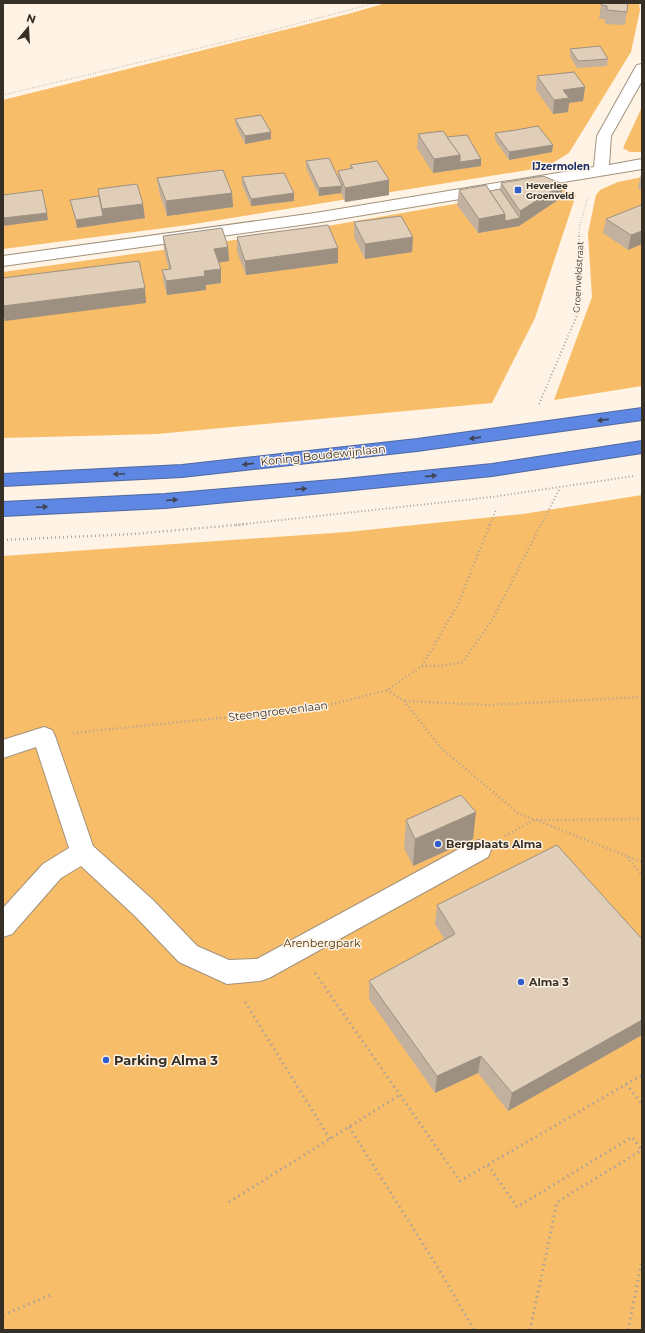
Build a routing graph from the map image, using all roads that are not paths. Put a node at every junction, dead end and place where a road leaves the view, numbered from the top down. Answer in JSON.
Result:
{"nodes":[{"id":1,"x":642,"y":68,"type":"edge"},
{"id":2,"x":642,"y":164,"type":"edge"},
{"id":3,"x":601,"y":171,"type":"junction"},
{"id":4,"x":3,"y":261,"type":"edge"},
{"id":5,"x":642,"y":414,"type":"edge"},
{"id":6,"x":642,"y":447,"type":"edge"},
{"id":7,"x":3,"y":480,"type":"edge"},
{"id":8,"x":3,"y":509,"type":"edge"},
{"id":9,"x":3,"y":749,"type":"edge"},
{"id":10,"x":479,"y":850,"type":"dead end"},
{"id":11,"x":83,"y":852,"type":"junction"},
{"id":12,"x":3,"y":926,"type":"edge"}],
"edges":[{"from":1,"to":3,"type":"street"},
{"from":2,"to":3,"type":"street"},
{"from":3,"to":4,"type":"street"},
{"from":5,"to":7,"type":"highway","name":"Koning Boudewijnlaan","one_way":true},
{"from":8,"to":6,"type":"highway","one_way":true},
{"from":9,"to":11,"type":"street"},
{"from":10,"to":11,"type":"street"},
{"from":11,"to":12,"type":"street"}]}
